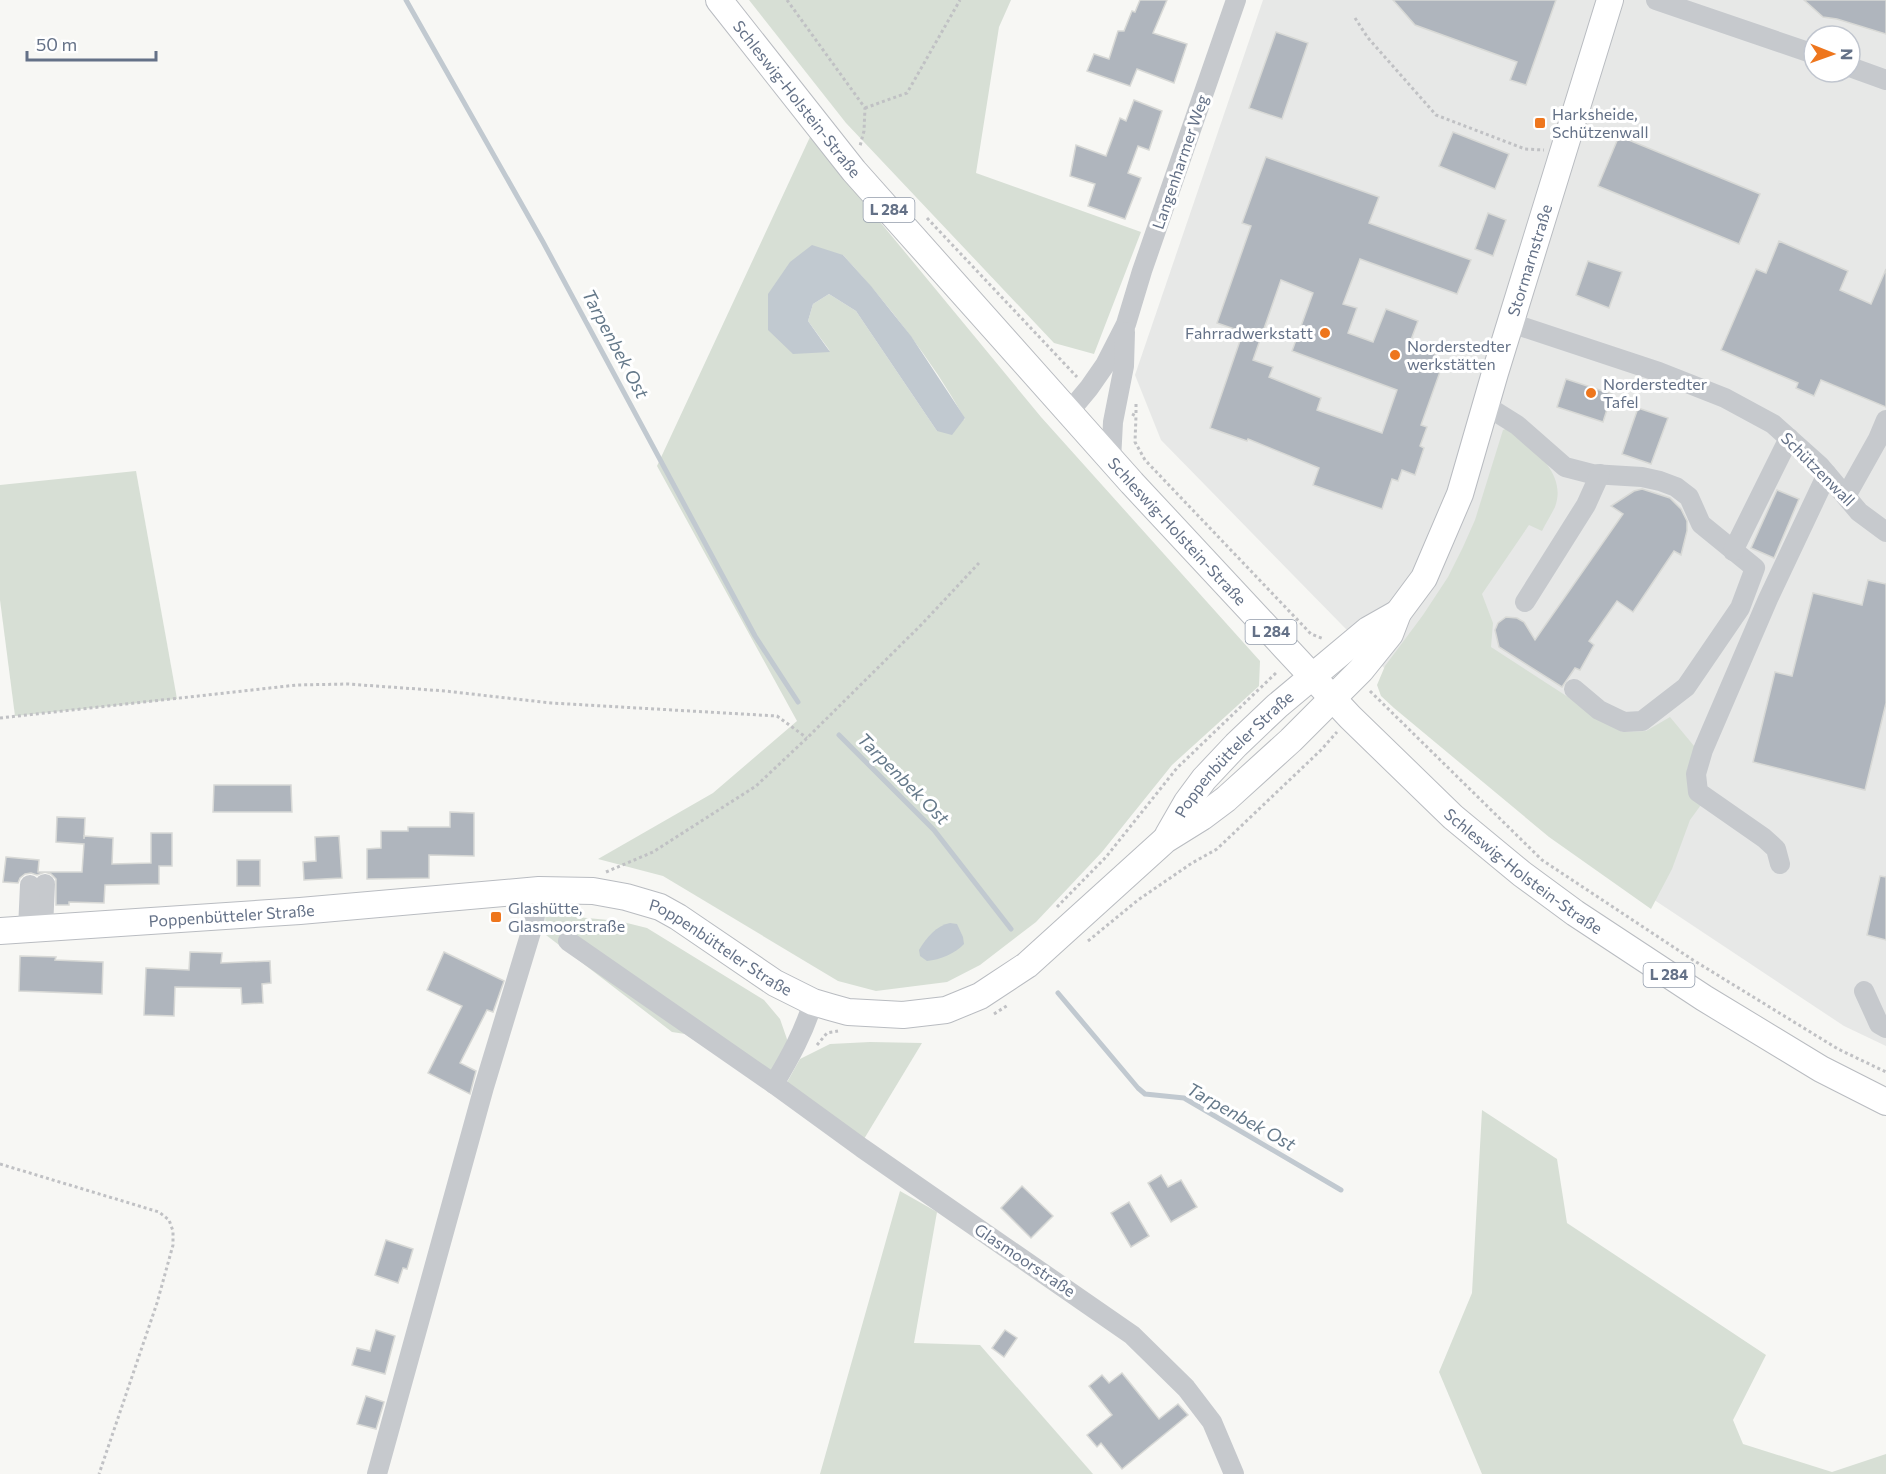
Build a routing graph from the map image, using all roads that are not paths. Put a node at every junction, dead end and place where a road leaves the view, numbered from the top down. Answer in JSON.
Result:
{"nodes":[{"id":1,"x":719,"y":0,"type":"edge"},
{"id":2,"x":1236,"y":0,"type":"edge"},
{"id":3,"x":1610,"y":0,"type":"edge"},
{"id":4,"x":1656,"y":0,"type":"edge"},
{"id":5,"x":1802,"y":50,"type":"edge"},
{"id":6,"x":1862,"y":71,"type":"edge"},
{"id":7,"x":1886,"y":80,"type":"edge"},
{"id":8,"x":1511,"y":323,"type":"junction"},
{"id":9,"x":1126,"y":324,"type":"junction"},
{"id":10,"x":1485,"y":405,"type":"junction"},
{"id":11,"x":1069,"y":412,"type":"junction"},
{"id":12,"x":1886,"y":420,"type":"edge"},
{"id":13,"x":1789,"y":438,"type":"junction"},
{"id":14,"x":1111,"y":460,"type":"junction"},
{"id":15,"x":1600,"y":474,"type":"junction"},
{"id":16,"x":1827,"y":474,"type":"junction"},
{"id":17,"x":1846,"y":496,"type":"junction"},
{"id":18,"x":1886,"y":532,"type":"edge"},
{"id":19,"x":1733,"y":551,"type":"junction"},
{"id":20,"x":1525,"y":602,"type":"dead end"},
{"id":21,"x":1343,"y":653,"type":"junction"},
{"id":22,"x":1304,"y":668,"type":"junction"},
{"id":23,"x":1574,"y":689,"type":"dead end"},
{"id":24,"x":1332,"y":697,"type":"junction"},
{"id":25,"x":1165,"y":840,"type":"junction"},
{"id":26,"x":1780,"y":864,"type":"dead end"},
{"id":27,"x":38,"y":884,"type":"dead end"},
{"id":28,"x":539,"y":890,"type":"junction"},
{"id":29,"x":35,"y":929,"type":"junction"},
{"id":30,"x":0,"y":931,"type":"edge"},
{"id":31,"x":568,"y":941,"type":"dead end"},
{"id":32,"x":1864,"y":991,"type":"dead end"},
{"id":33,"x":813,"y":1002,"type":"junction"},
{"id":34,"x":1886,"y":1028,"type":"edge"},
{"id":35,"x":774,"y":1084,"type":"junction"},
{"id":36,"x":1886,"y":1102,"type":"edge"},
{"id":37,"x":377,"y":1474,"type":"edge"},
{"id":38,"x":1234,"y":1474,"type":"edge"}],
"edges":[{"from":1,"to":11,"type":"main road","name":"Schleswig-Holstein-Straße","number":"L 284"},
{"from":2,"to":9,"type":"street","name":"Langenharmer Weg"},
{"from":3,"to":8,"type":"main road","name":"Stormarnstraße"},
{"from":4,"to":5,"type":"street"},
{"from":6,"to":7,"type":"street"},
{"from":8,"to":10,"type":"main road","name":"Stormarnstraße"},
{"from":8,"to":13,"type":"street","name":"Schützenwall"},
{"from":9,"to":11,"type":"street","name":"Langenharmer Weg"},
{"from":9,"to":14,"type":"street","name":"Langenharmer Weg"},
{"from":10,"to":15,"type":"street"},
{"from":10,"to":21,"type":"main road","name":"Stormarnstraße"},
{"from":11,"to":14,"type":"main road","name":"Schleswig-Holstein-Straße","number":"L 284"},
{"from":12,"to":17,"type":"street"},
{"from":13,"to":16,"type":"street","name":"Schützenwall"},
{"from":13,"to":19,"type":"street"},
{"from":14,"to":22,"type":"main road","name":"Schleswig-Holstein-Straße","number":"L 284"},
{"from":15,"to":19,"type":"street"},
{"from":15,"to":20,"type":"street"},
{"from":16,"to":17,"type":"street","name":"Schützenwall"},
{"from":16,"to":26,"type":"street"},
{"from":17,"to":18,"type":"street","name":"Schützenwall"},
{"from":19,"to":23,"type":"street"},
{"from":21,"to":22,"type":"main road","name":"Stormarnstraße"},
{"from":21,"to":24,"type":"main road","name":"Stormarnstraße"},
{"from":22,"to":24,"type":"main road","name":"Schleswig-Holstein-Straße","number":"L 284"},
{"from":22,"to":25,"type":"main road","name":"Poppenbütteler Straße"},
{"from":24,"to":25,"type":"main road","name":"Poppenbütteler Straße"},
{"from":24,"to":36,"type":"main road","name":"Schleswig-Holstein-Straße","number":"L 284"},
{"from":25,"to":33,"type":"main road","name":"Poppenbütteler Straße"},
{"from":27,"to":29,"type":"street"},
{"from":28,"to":29,"type":"main road","name":"Poppenbütteler Straße"},
{"from":28,"to":33,"type":"main road","name":"Poppenbütteler Straße"},
{"from":28,"to":37,"type":"street"},
{"from":29,"to":30,"type":"main road","name":"Poppenbütteler Straße"},
{"from":31,"to":35,"type":"street","name":"Glasmoorstraße"},
{"from":32,"to":34,"type":"street"},
{"from":33,"to":35,"type":"street"},
{"from":35,"to":38,"type":"street","name":"Glasmoorstraße"}]}
